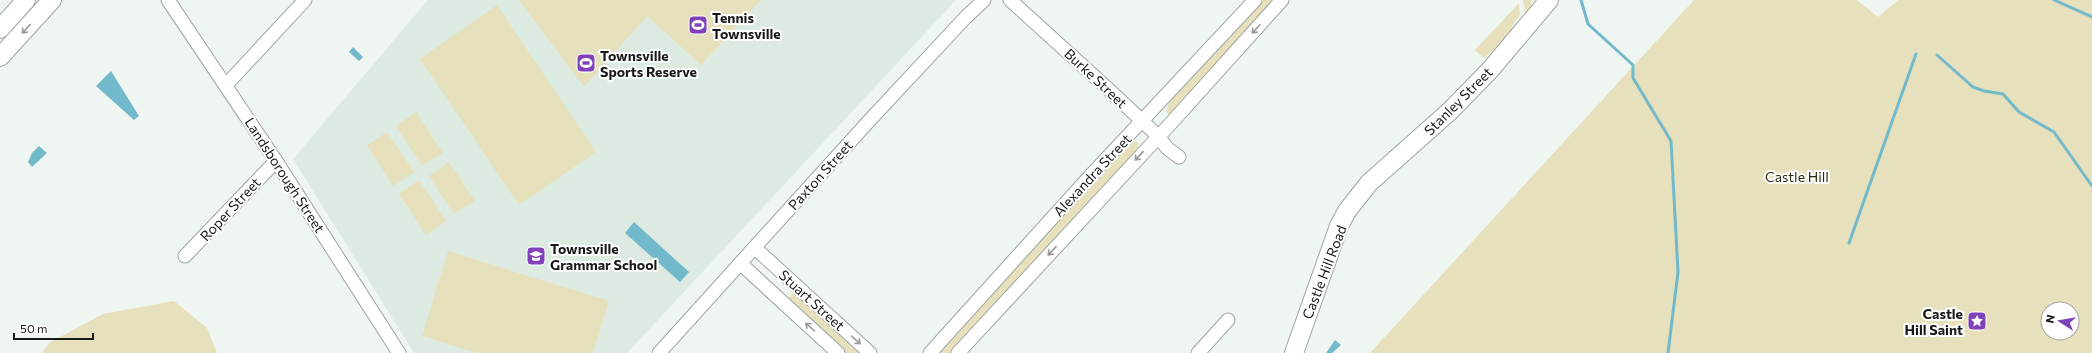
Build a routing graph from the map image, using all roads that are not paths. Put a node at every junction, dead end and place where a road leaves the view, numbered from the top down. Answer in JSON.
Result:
{"nodes":[{"id":1,"x":26,"y":0,"type":"edge"},
{"id":2,"x":52,"y":0,"type":"edge"},
{"id":3,"x":168,"y":0,"type":"edge"},
{"id":4,"x":305,"y":0,"type":"edge"},
{"id":5,"x":984,"y":0,"type":"edge"},
{"id":6,"x":1010,"y":0,"type":"edge"},
{"id":7,"x":1255,"y":0,"type":"edge"},
{"id":8,"x":1282,"y":0,"type":"edge"},
{"id":9,"x":1549,"y":0,"type":"edge"},
{"id":10,"x":0,"y":29,"type":"edge"},
{"id":11,"x":0,"y":57,"type":"edge"},
{"id":12,"x":226,"y":85,"type":"junction"},
{"id":13,"x":1142,"y":121,"type":"junction"},
{"id":14,"x":1158,"y":136,"type":"junction"},
{"id":15,"x":1179,"y":157,"type":"dead end"},
{"id":16,"x":276,"y":161,"type":"junction"},
{"id":17,"x":1360,"y":194,"type":"joint"},
{"id":18,"x":755,"y":248,"type":"junction"},
{"id":19,"x":185,"y":256,"type":"dead end"},
{"id":20,"x":740,"y":263,"type":"junction"},
{"id":21,"x":1228,"y":320,"type":"dead end"},
{"id":22,"x":399,"y":353,"type":"edge"},
{"id":23,"x":659,"y":353,"type":"edge"},
{"id":24,"x":838,"y":353,"type":"edge"},
{"id":25,"x":870,"y":353,"type":"edge"},
{"id":26,"x":930,"y":353,"type":"edge"},
{"id":27,"x":958,"y":353,"type":"edge"},
{"id":28,"x":1198,"y":353,"type":"edge"},
{"id":29,"x":1294,"y":353,"type":"edge"}],
"edges":[{"from":1,"to":10,"type":"main road"},
{"from":2,"to":11,"type":"main road","one_way":true},
{"from":3,"to":12,"type":"street","name":"Landsborough Street"},
{"from":4,"to":12,"type":"street"},
{"from":5,"to":18,"type":"street","name":"Paxton Street"},
{"from":6,"to":13,"type":"street","name":"Burke Street"},
{"from":7,"to":13,"type":"street","name":"Alexandra Street"},
{"from":8,"to":14,"type":"street","name":"Alexandra Street","one_way":true},
{"from":9,"to":17,"type":"main road","name":"Stanley Street"},
{"from":12,"to":16,"type":"street","name":"Landsborough Street"},
{"from":13,"to":14,"type":"street","name":"Burke Street"},
{"from":13,"to":26,"type":"street","name":"Alexandra Street"},
{"from":14,"to":15,"type":"street","name":"Burke Street"},
{"from":14,"to":27,"type":"street","name":"Alexandra Street","one_way":true},
{"from":16,"to":19,"type":"street","name":"Roper Street"},
{"from":16,"to":22,"type":"street","name":"Landsborough Street"},
{"from":17,"to":29,"type":"main road","name":"Castle Hill Road"},
{"from":18,"to":20,"type":"street","name":"Paxton Street"},
{"from":18,"to":25,"type":"street","name":"Stuart Street","one_way":true},
{"from":20,"to":23,"type":"street","name":"Paxton Street"},
{"from":24,"to":20,"type":"street","name":"Stuart Street","one_way":true},
{"from":21,"to":28,"type":"street"}]}
